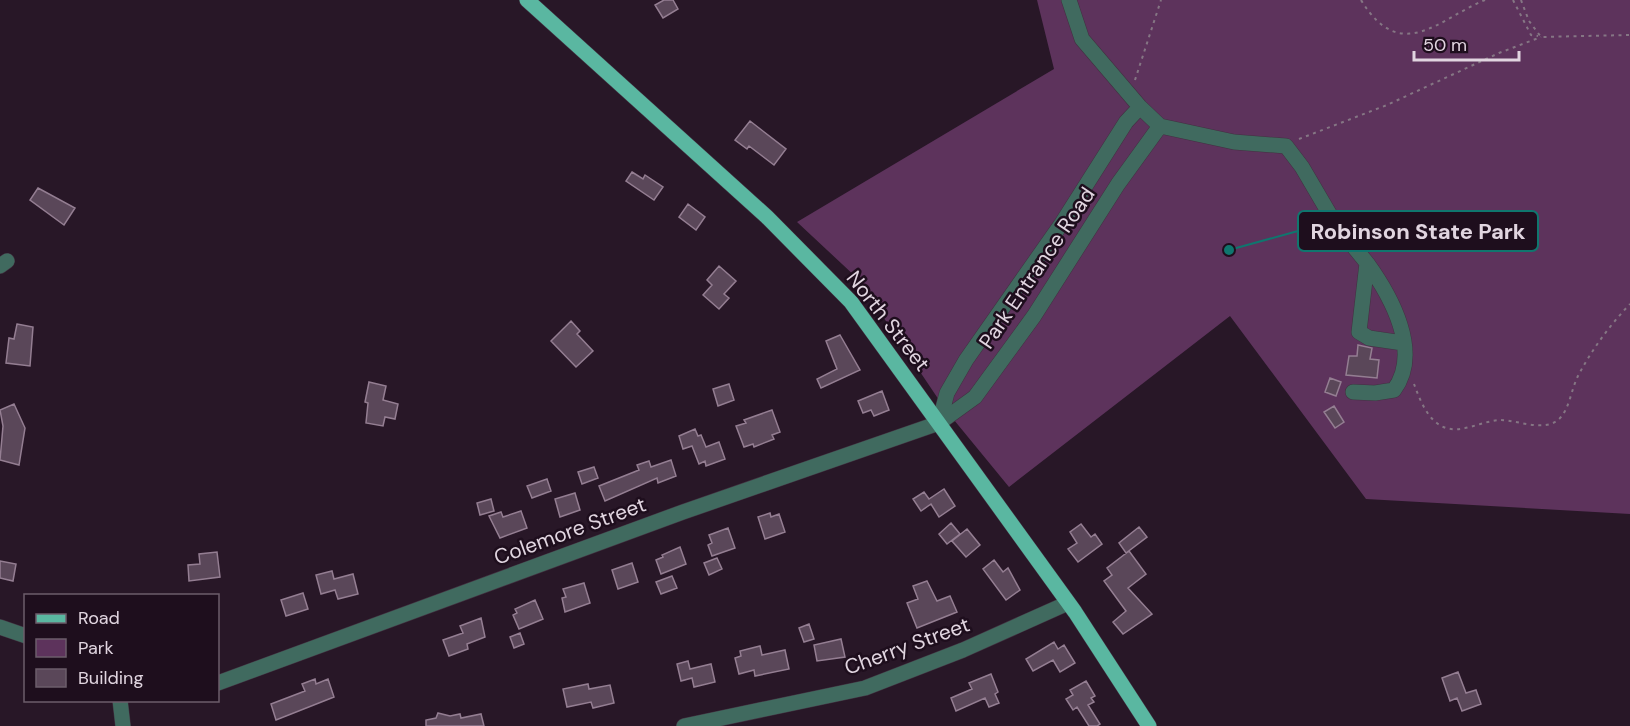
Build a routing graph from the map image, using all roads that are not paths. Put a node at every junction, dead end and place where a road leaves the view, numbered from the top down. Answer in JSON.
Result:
{"nodes":[{"id":1,"x":527,"y":0,"type":"edge"},
{"id":2,"x":1069,"y":0,"type":"edge"},
{"id":3,"x":1140,"y":107,"type":"junction"},
{"id":4,"x":1160,"y":126,"type":"junction"},
{"id":5,"x":1367,"y":263,"type":"junction"},
{"id":6,"x":1402,"y":343,"type":"junction"},
{"id":7,"x":1353,"y":392,"type":"dead end"},
{"id":8,"x":939,"y":423,"type":"junction"},
{"id":9,"x":1068,"y":603,"type":"junction"},
{"id":10,"x":0,"y":627,"type":"edge"},
{"id":11,"x":24,"y":635,"type":"edge"},
{"id":12,"x":219,"y":683,"type":"edge"},
{"id":13,"x":120,"y":702,"type":"edge"},
{"id":14,"x":716,"y":722,"type":"edge"},
{"id":15,"x":123,"y":726,"type":"edge"},
{"id":16,"x":684,"y":726,"type":"edge"},
{"id":17,"x":1149,"y":726,"type":"edge"}],
"edges":[{"from":1,"to":8,"type":"main road","name":"North Street"},
{"from":2,"to":3,"type":"street"},
{"from":3,"to":4,"type":"street"},
{"from":3,"to":8,"type":"street"},
{"from":4,"to":5,"type":"street"},
{"from":4,"to":8,"type":"street","name":"Park Entrance Road"},
{"from":5,"to":6,"type":"street"},
{"from":5,"to":6,"type":"street"},
{"from":6,"to":7,"type":"street"},
{"from":8,"to":9,"type":"main road","name":"North Street"},
{"from":8,"to":12,"type":"street","name":"Colemore Street"},
{"from":9,"to":14,"type":"street","name":"Cherry Street"},
{"from":9,"to":17,"type":"main road","name":"North Street"},
{"from":10,"to":11,"type":"street"},
{"from":13,"to":15,"type":"street"},
{"from":14,"to":16,"type":"street","name":"Cherry Street"}]}
